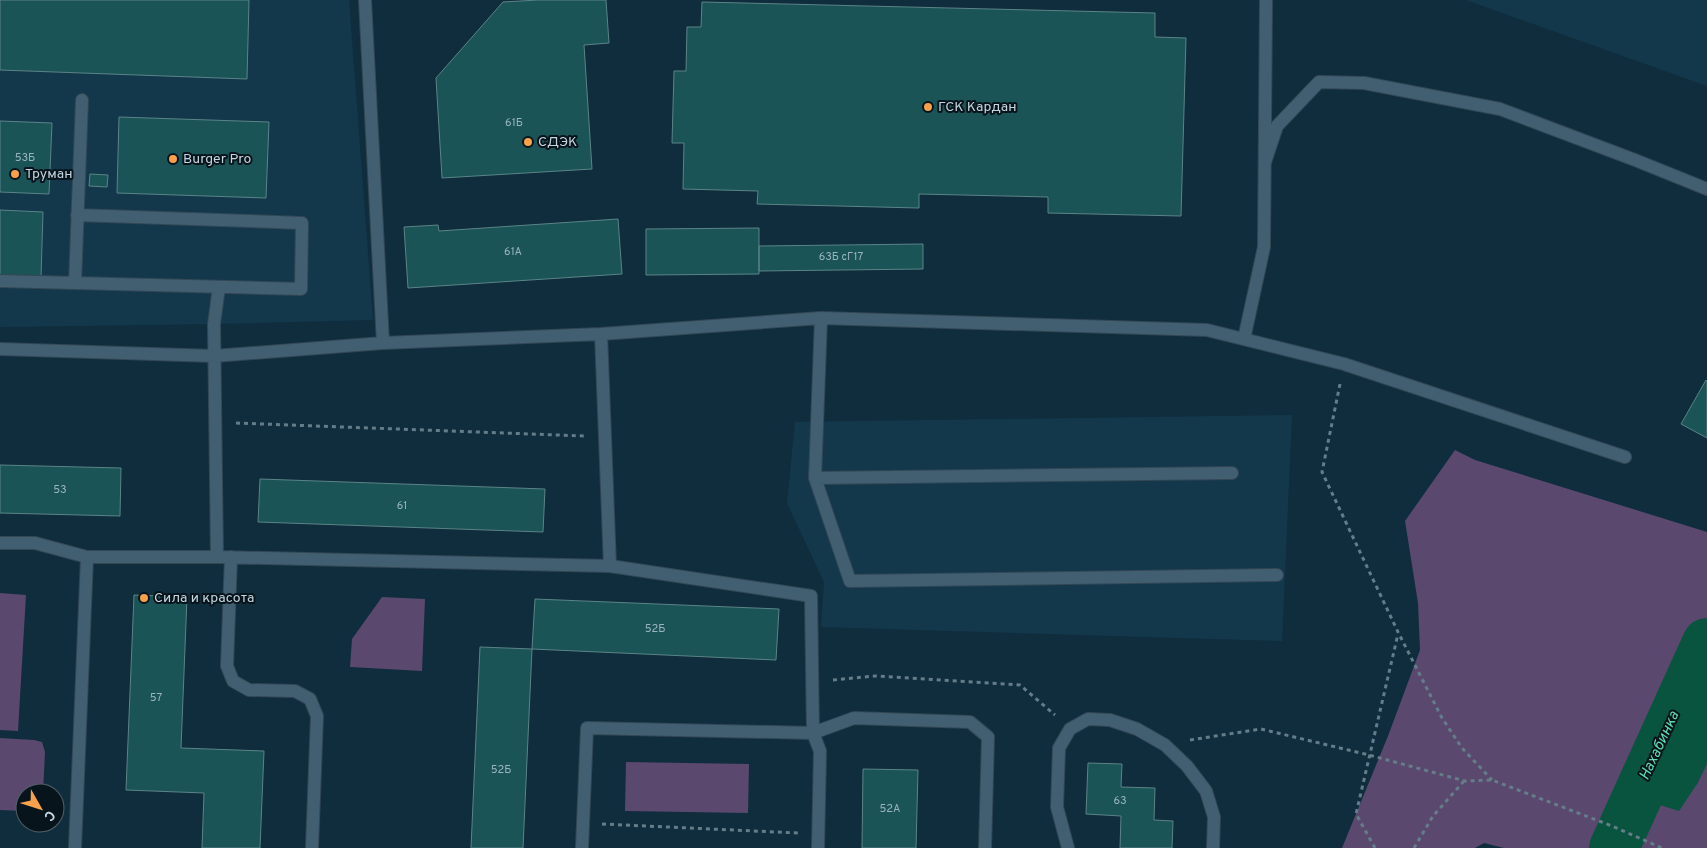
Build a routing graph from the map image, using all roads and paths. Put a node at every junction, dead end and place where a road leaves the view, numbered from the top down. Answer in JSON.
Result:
{"nodes":[{"id":1,"x":365,"y":0,"type":"edge"},
{"id":2,"x":1266,"y":0,"type":"edge"},
{"id":3,"x":82,"y":100,"type":"dead end"},
{"id":4,"x":1265,"y":162,"type":"junction"},
{"id":5,"x":1707,"y":189,"type":"edge"},
{"id":6,"x":78,"y":215,"type":"junction"},
{"id":7,"x":0,"y":281,"type":"edge"},
{"id":8,"x":75,"y":283,"type":"junction"},
{"id":9,"x":219,"y":287,"type":"junction"},
{"id":10,"x":821,"y":318,"type":"junction"},
{"id":11,"x":602,"y":334,"type":"junction"},
{"id":12,"x":1244,"y":339,"type":"junction"},
{"id":13,"x":383,"y":343,"type":"junction"},
{"id":14,"x":0,"y":349,"type":"edge"},
{"id":15,"x":214,"y":356,"type":"junction"},
{"id":16,"x":1344,"y":364,"type":"junction"},
{"id":17,"x":215,"y":423,"type":"junction"},
{"id":18,"x":605,"y":437,"type":"junction"},
{"id":19,"x":1625,"y":457,"type":"dead end"},
{"id":20,"x":1232,"y":473,"type":"dead end"},
{"id":21,"x":815,"y":478,"type":"junction"},
{"id":22,"x":0,"y":542,"type":"edge"},
{"id":23,"x":87,"y":557,"type":"junction"},
{"id":24,"x":217,"y":557,"type":"junction"},
{"id":25,"x":231,"y":557,"type":"junction"},
{"id":26,"x":610,"y":566,"type":"junction"},
{"id":27,"x":1277,"y":575,"type":"dead end"},
{"id":28,"x":1398,"y":632,"type":"junction"},
{"id":29,"x":811,"y":682,"type":"junction"},
{"id":30,"x":1070,"y":729,"type":"junction"},
{"id":31,"x":813,"y":733,"type":"junction"},
{"id":32,"x":1164,"y":744,"type":"junction"},
{"id":33,"x":1369,"y":754,"type":"junction"},
{"id":34,"x":1492,"y":780,"type":"junction"},
{"id":35,"x":1465,"y":781,"type":"junction"},
{"id":36,"x":583,"y":823,"type":"junction"},
{"id":37,"x":818,"y":834,"type":"junction"},
{"id":38,"x":75,"y":848,"type":"edge"},
{"id":39,"x":312,"y":848,"type":"edge"},
{"id":40,"x":582,"y":848,"type":"edge"},
{"id":41,"x":818,"y":848,"type":"edge"},
{"id":42,"x":985,"y":848,"type":"edge"},
{"id":43,"x":1068,"y":848,"type":"edge"},
{"id":44,"x":1213,"y":848,"type":"edge"},
{"id":45,"x":1375,"y":848,"type":"edge"},
{"id":46,"x":1414,"y":848,"type":"edge"},
{"id":47,"x":1662,"y":848,"type":"edge"}],
"edges":[{"from":1,"to":13,"type":"lane"},
{"from":2,"to":4,"type":"lane"},
{"from":3,"to":6,"type":"lane"},
{"from":4,"to":5,"type":"lane"},
{"from":4,"to":12,"type":"lane"},
{"from":6,"to":8,"type":"lane"},
{"from":6,"to":9,"type":"lane"},
{"from":7,"to":8,"type":"lane"},
{"from":8,"to":9,"type":"lane"},
{"from":9,"to":15,"type":"lane"},
{"from":10,"to":11,"type":"lane"},
{"from":10,"to":12,"type":"lane"},
{"from":10,"to":21,"type":"lane"},
{"from":11,"to":13,"type":"lane"},
{"from":11,"to":18,"type":"lane"},
{"from":12,"to":16,"type":"lane"},
{"from":13,"to":15,"type":"lane"},
{"from":14,"to":15,"type":"lane"},
{"from":15,"to":17,"type":"lane"},
{"from":16,"to":19,"type":"lane"},
{"from":16,"to":28,"type":"path"},
{"from":17,"to":18,"type":"path"},
{"from":17,"to":24,"type":"lane"},
{"from":18,"to":26,"type":"lane"},
{"from":20,"to":21,"type":"lane"},
{"from":21,"to":27,"type":"lane"},
{"from":22,"to":23,"type":"lane"},
{"from":23,"to":24,"type":"lane"},
{"from":23,"to":38,"type":"lane"},
{"from":24,"to":25,"type":"lane"},
{"from":25,"to":26,"type":"lane"},
{"from":25,"to":39,"type":"lane"},
{"from":26,"to":29,"type":"lane"},
{"from":28,"to":33,"type":"path"},
{"from":28,"to":34,"type":"path"},
{"from":29,"to":30,"type":"path"},
{"from":29,"to":31,"type":"lane"},
{"from":30,"to":32,"type":"lane"},
{"from":30,"to":43,"type":"lane"},
{"from":31,"to":36,"type":"lane"},
{"from":31,"to":37,"type":"lane"},
{"from":31,"to":42,"type":"lane"},
{"from":32,"to":33,"type":"path"},
{"from":32,"to":44,"type":"lane"},
{"from":33,"to":35,"type":"path"},
{"from":33,"to":45,"type":"path"},
{"from":34,"to":35,"type":"path"},
{"from":34,"to":47,"type":"path"},
{"from":35,"to":46,"type":"path"},
{"from":36,"to":37,"type":"path"},
{"from":36,"to":40,"type":"lane"},
{"from":37,"to":41,"type":"lane"}]}
